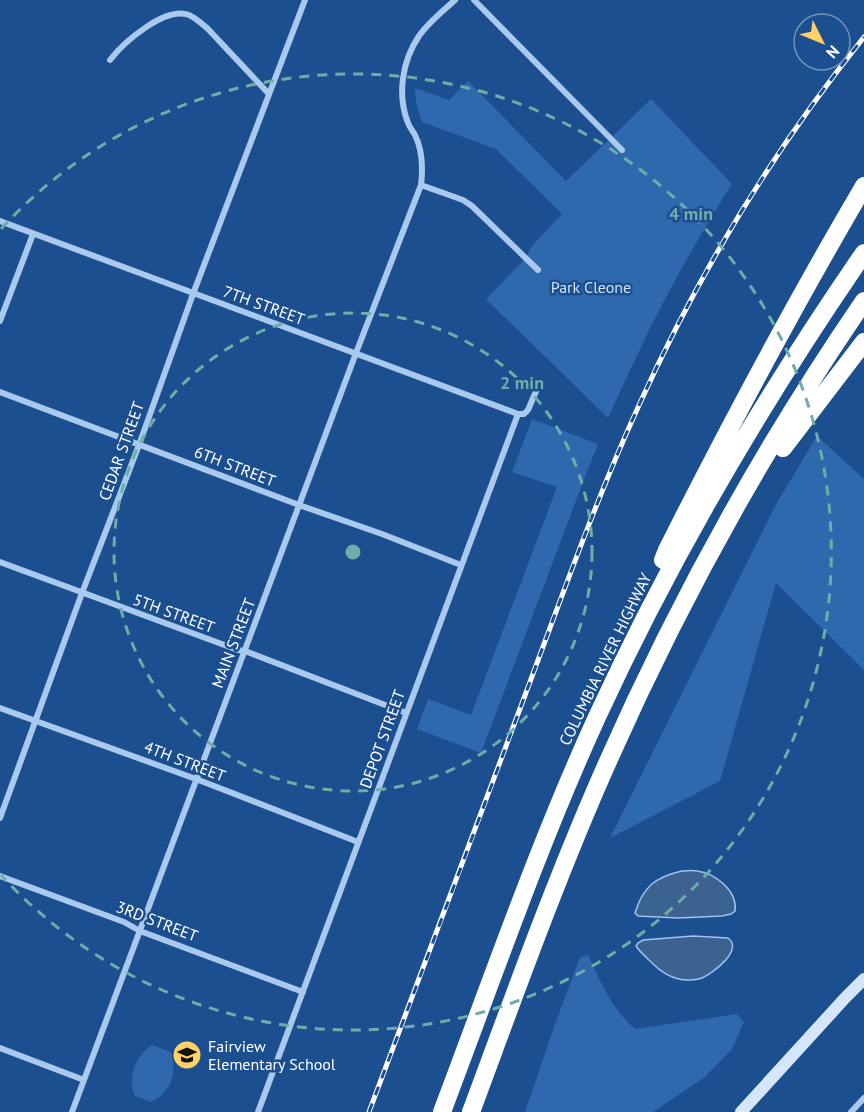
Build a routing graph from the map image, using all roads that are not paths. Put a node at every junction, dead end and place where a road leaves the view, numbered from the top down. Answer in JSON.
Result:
{"nodes":[{"id":1,"x":304,"y":0,"type":"edge"},
{"id":2,"x":455,"y":0,"type":"edge"},
{"id":3,"x":474,"y":0,"type":"edge"},
{"id":4,"x":110,"y":60,"type":"dead end"},
{"id":5,"x":269,"y":94,"type":"junction"},
{"id":6,"x":622,"y":150,"type":"dead end"},
{"id":7,"x":421,"y":185,"type":"junction"},
{"id":8,"x":864,"y":186,"type":"edge"},
{"id":9,"x":0,"y":221,"type":"edge"},
{"id":10,"x":33,"y":234,"type":"junction"},
{"id":11,"x":864,"y":254,"type":"edge"},
{"id":12,"x":538,"y":270,"type":"dead end"},
{"id":13,"x":193,"y":294,"type":"junction"},
{"id":14,"x":864,"y":301,"type":"edge"},
{"id":15,"x":0,"y":321,"type":"edge"},
{"id":16,"x":864,"y":342,"type":"edge"},
{"id":17,"x":356,"y":354,"type":"junction"},
{"id":18,"x":540,"y":382,"type":"dead end"},
{"id":19,"x":0,"y":392,"type":"edge"},
{"id":20,"x":518,"y":414,"type":"junction"},
{"id":21,"x":139,"y":444,"type":"junction"},
{"id":22,"x":299,"y":505,"type":"junction"},
{"id":23,"x":728,"y":521,"type":"junction"},
{"id":24,"x":0,"y":562,"type":"edge"},
{"id":25,"x":461,"y":565,"type":"junction"},
{"id":26,"x":82,"y":593,"type":"junction"},
{"id":27,"x":633,"y":640,"type":"junction"},
{"id":28,"x":245,"y":651,"type":"junction"},
{"id":29,"x":0,"y":708,"type":"edge"},
{"id":30,"x":406,"y":713,"type":"junction"},
{"id":31,"x":36,"y":721,"type":"junction"},
{"id":32,"x":196,"y":779,"type":"junction"},
{"id":33,"x":0,"y":818,"type":"edge"},
{"id":34,"x":358,"y":843,"type":"junction"},
{"id":35,"x":0,"y":876,"type":"edge"},
{"id":36,"x":140,"y":931,"type":"junction"},
{"id":37,"x":864,"y":979,"type":"edge"},
{"id":38,"x":303,"y":992,"type":"junction"},
{"id":39,"x":0,"y":1048,"type":"edge"},
{"id":40,"x":84,"y":1080,"type":"junction"},
{"id":41,"x":864,"y":1098,"type":"edge"},
{"id":42,"x":72,"y":1112,"type":"edge"},
{"id":43,"x":258,"y":1112,"type":"edge"},
{"id":44,"x":442,"y":1112,"type":"edge"},
{"id":45,"x":471,"y":1112,"type":"edge"},
{"id":46,"x":741,"y":1112,"type":"edge"},
{"id":47,"x":851,"y":1112,"type":"edge"}],
"edges":[{"from":1,"to":5,"type":"street","name":"CEDAR STREET"},
{"from":2,"to":7,"type":"street"},
{"from":3,"to":6,"type":"street"},
{"from":4,"to":5,"type":"street"},
{"from":5,"to":13,"type":"street","name":"CEDAR STREET"},
{"from":7,"to":12,"type":"street"},
{"from":7,"to":17,"type":"street","name":"MAIN STREET"},
{"from":8,"to":27,"type":"highway"},
{"from":9,"to":10,"type":"street","name":"7TH STREET"},
{"from":10,"to":13,"type":"street","name":"7TH STREET"},
{"from":10,"to":15,"type":"street"},
{"from":11,"to":27,"type":"highway","name":"COLUMBIA RIVER HIGHWAY"},
{"from":13,"to":17,"type":"street","name":"7TH STREET"},
{"from":13,"to":21,"type":"street","name":"CEDAR STREET"},
{"from":14,"to":23,"type":"highway"},
{"from":16,"to":23,"type":"highway"},
{"from":17,"to":20,"type":"street","name":"7TH STREET"},
{"from":17,"to":22,"type":"street","name":"MAIN STREET"},
{"from":18,"to":20,"type":"street","name":"DEPOT STREET"},
{"from":19,"to":21,"type":"street","name":"6TH STREET"},
{"from":20,"to":25,"type":"street","name":"DEPOT STREET"},
{"from":21,"to":22,"type":"street","name":"6TH STREET"},
{"from":21,"to":26,"type":"street","name":"CEDAR STREET"},
{"from":22,"to":25,"type":"street","name":"6TH STREET"},
{"from":22,"to":28,"type":"street","name":"MAIN STREET"},
{"from":23,"to":45,"type":"highway"},
{"from":24,"to":26,"type":"street","name":"5TH STREET"},
{"from":25,"to":30,"type":"street","name":"DEPOT STREET"},
{"from":26,"to":28,"type":"street","name":"5TH STREET"},
{"from":26,"to":31,"type":"street","name":"CEDAR STREET"},
{"from":27,"to":44,"type":"highway","name":"COLUMBIA RIVER HIGHWAY"},
{"from":28,"to":30,"type":"street","name":"5TH STREET"},
{"from":28,"to":32,"type":"street","name":"MAIN STREET"},
{"from":29,"to":31,"type":"street","name":"4TH STREET"},
{"from":30,"to":34,"type":"street","name":"DEPOT STREET"},
{"from":31,"to":32,"type":"street","name":"4TH STREET"},
{"from":31,"to":33,"type":"street","name":"CEDAR STREET"},
{"from":32,"to":34,"type":"street","name":"4TH STREET"},
{"from":32,"to":36,"type":"street","name":"MAIN STREET"},
{"from":34,"to":38,"type":"street","name":"DEPOT STREET"},
{"from":35,"to":36,"type":"street","name":"3RD STREET"},
{"from":36,"to":38,"type":"street","name":"3RD STREET"},
{"from":36,"to":40,"type":"street","name":"MAIN STREET"},
{"from":37,"to":46,"type":"main road"},
{"from":38,"to":43,"type":"street","name":"DEPOT STREET"},
{"from":39,"to":40,"type":"street"},
{"from":40,"to":42,"type":"street","name":"MAIN STREET"},
{"from":41,"to":47,"type":"street"}]}
